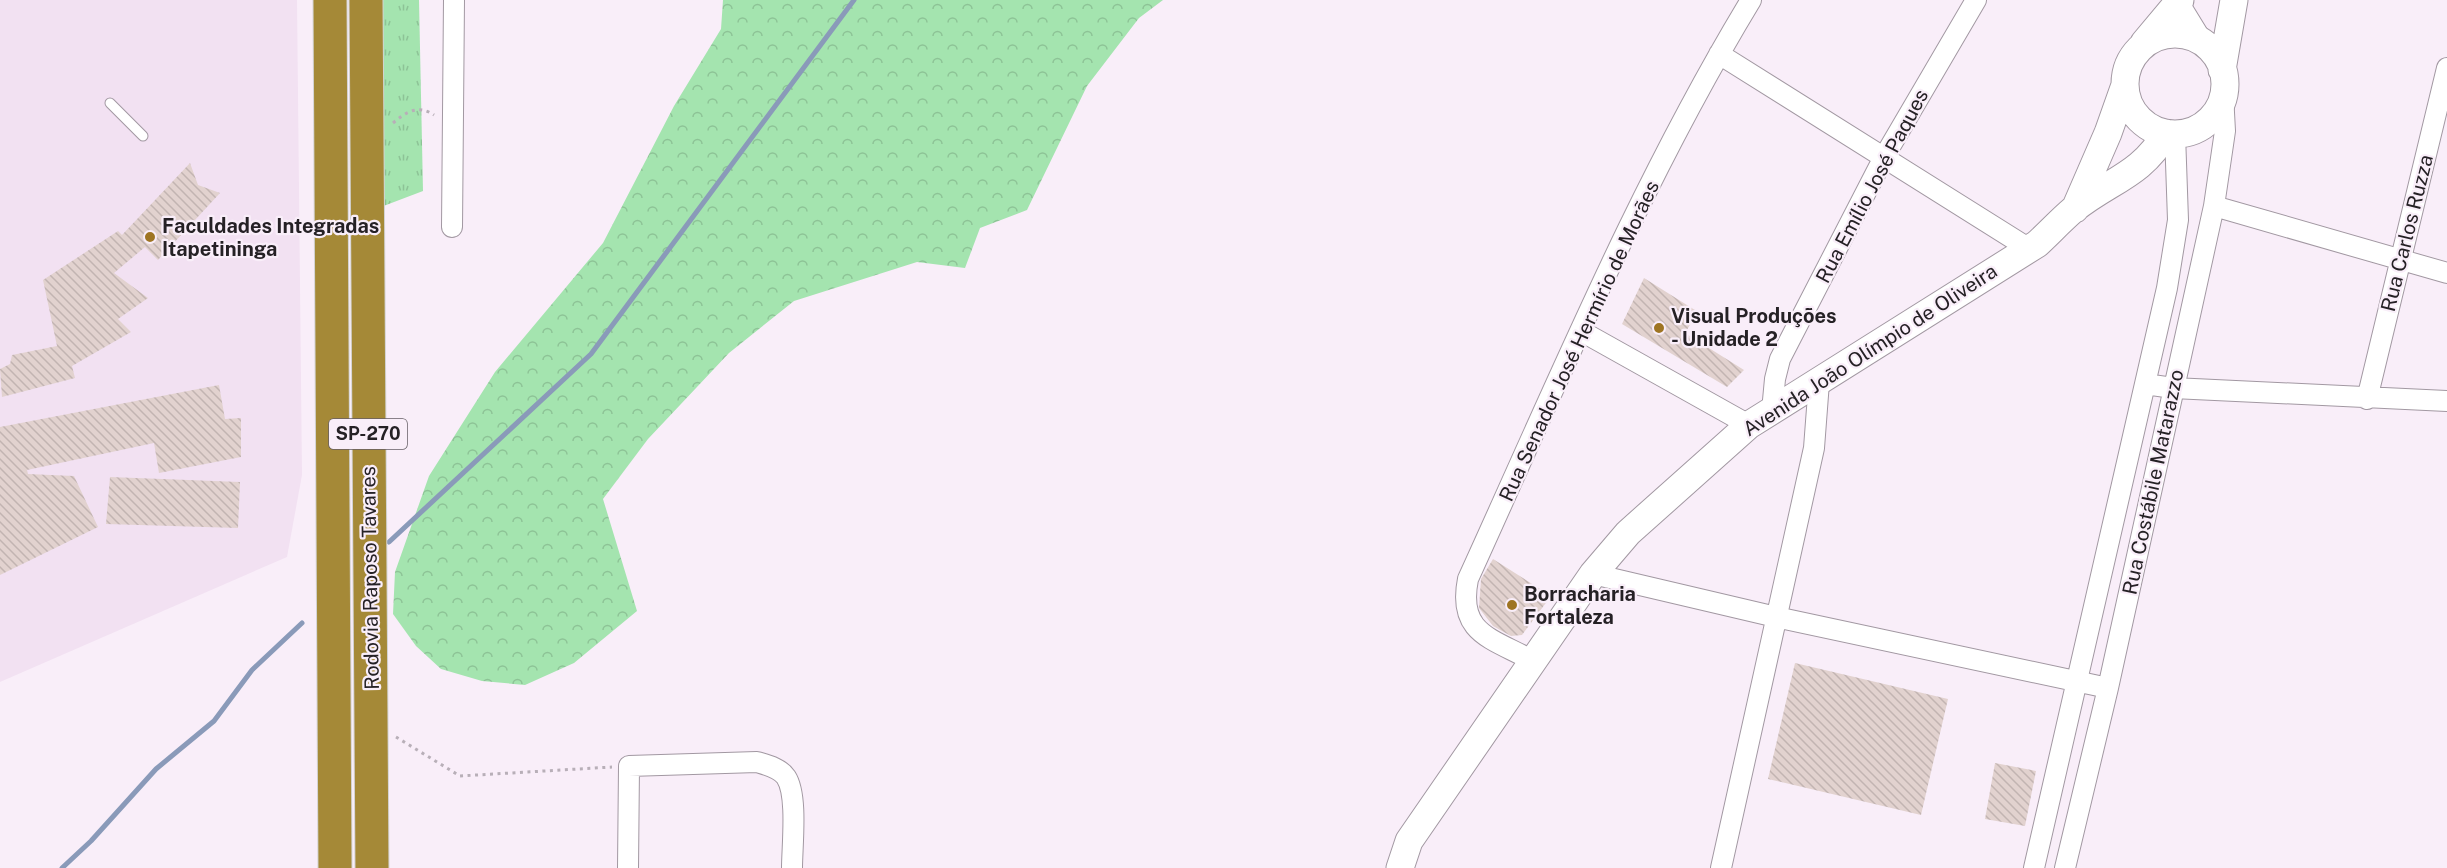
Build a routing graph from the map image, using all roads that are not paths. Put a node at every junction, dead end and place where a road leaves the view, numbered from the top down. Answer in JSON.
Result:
{"nodes":[{"id":1,"x":320,"y":0,"type":"edge"},
{"id":2,"x":330,"y":0,"type":"edge"},
{"id":3,"x":366,"y":0,"type":"edge"},
{"id":4,"x":454,"y":0,"type":"edge"},
{"id":5,"x":1751,"y":0,"type":"edge"},
{"id":6,"x":1976,"y":0,"type":"edge"},
{"id":7,"x":2179,"y":0,"type":"edge"},
{"id":8,"x":2234,"y":0,"type":"edge"},
{"id":9,"x":2204,"y":44,"type":"junction"},
{"id":10,"x":2139,"y":48,"type":"junction"},
{"id":11,"x":1719,"y":54,"type":"junction"},
{"id":12,"x":2447,"y":68,"type":"edge"},
{"id":13,"x":2223,"y":82,"type":"junction"},
{"id":14,"x":2125,"y":85,"type":"junction"},
{"id":15,"x":331,"y":93,"type":"junction"},
{"id":16,"x":110,"y":103,"type":"dead end"},
{"id":17,"x":2170,"y":134,"type":"junction"},
{"id":18,"x":142,"y":136,"type":"dead end"},
{"id":19,"x":1884,"y":157,"type":"junction"},
{"id":20,"x":2214,"y":206,"type":"junction"},
{"id":21,"x":2075,"y":208,"type":"junction"},
{"id":22,"x":452,"y":227,"type":"dead end"},
{"id":23,"x":2028,"y":248,"type":"junction"},
{"id":24,"x":2400,"y":261,"type":"junction"},
{"id":25,"x":2447,"y":273,"type":"edge"},
{"id":26,"x":1581,"y":331,"type":"junction"},
{"id":27,"x":1820,"y":382,"type":"junction"},
{"id":28,"x":2145,"y":384,"type":"junction"},
{"id":29,"x":2173,"y":388,"type":"junction"},
{"id":30,"x":2367,"y":399,"type":"junction"},
{"id":31,"x":2447,"y":401,"type":"edge"},
{"id":32,"x":1772,"y":411,"type":"junction"},
{"id":33,"x":1749,"y":425,"type":"junction"},
{"id":34,"x":1593,"y":574,"type":"junction"},
{"id":35,"x":1776,"y":617,"type":"junction"},
{"id":36,"x":1533,"y":661,"type":"junction"},
{"id":37,"x":2077,"y":681,"type":"junction"},
{"id":38,"x":2108,"y":688,"type":"junction"},
{"id":39,"x":1409,"y":842,"type":"junction"},
{"id":40,"x":335,"y":868,"type":"edge"},
{"id":41,"x":372,"y":868,"type":"edge"},
{"id":42,"x":628,"y":868,"type":"edge"},
{"id":43,"x":792,"y":868,"type":"edge"},
{"id":44,"x":1380,"y":868,"type":"edge"},
{"id":45,"x":1400,"y":868,"type":"edge"},
{"id":46,"x":1721,"y":868,"type":"edge"},
{"id":47,"x":2034,"y":868,"type":"edge"},
{"id":48,"x":2065,"y":868,"type":"edge"}],
"edges":[{"from":1,"to":15,"type":"highway"},
{"from":2,"to":15,"type":"highway","name":"Rodovia Raposo Tavares","number":"SP-270"},
{"from":3,"to":41,"type":"highway","name":"Rodovia Raposo Tavares","number":"SP-270"},
{"from":4,"to":22,"type":"street"},
{"from":5,"to":11,"type":"street","name":"Rua Senador José Hermírio de Morães"},
{"from":6,"to":19,"type":"street","name":"Rua Emílio José Paques"},
{"from":7,"to":9,"type":"street"},
{"from":7,"to":10,"type":"main road"},
{"from":8,"to":13,"type":"main road"},
{"from":9,"to":10,"type":"main road"},
{"from":9,"to":13,"type":"main road"},
{"from":10,"to":14,"type":"main road"},
{"from":11,"to":19,"type":"street"},
{"from":11,"to":26,"type":"street","name":"Rua Senador José Hermírio de Morães"},
{"from":12,"to":24,"type":"street","name":"Rua Carlos Ruzza"},
{"from":13,"to":17,"type":"main road"},
{"from":13,"to":20,"type":"street","name":"Rua Costábile Matarazzo"},
{"from":14,"to":17,"type":"main road"},
{"from":14,"to":21,"type":"main road","name":"Avenida João Olímpio de Oliveira"},
{"from":15,"to":40,"type":"highway","name":"Rodovia Raposo Tavares","number":"SP-270"},
{"from":16,"to":18,"type":"lane"},
{"from":17,"to":21,"type":"main road","name":"Avenida João Olímpio de Oliveira"},
{"from":17,"to":28,"type":"street","name":"Rua Costábile Matarazzo"},
{"from":19,"to":23,"type":"street"},
{"from":19,"to":32,"type":"street","name":"Rua Emílio José Paques"},
{"from":20,"to":24,"type":"street"},
{"from":20,"to":29,"type":"street","name":"Rua Costábile Matarazzo"},
{"from":21,"to":23,"type":"main road","name":"Avenida João Olímpio de Oliveira"},
{"from":23,"to":27,"type":"main road","name":"Avenida João Olímpio de Oliveira"},
{"from":24,"to":25,"type":"street"},
{"from":24,"to":30,"type":"street","name":"Rua Carlos Ruzza"},
{"from":26,"to":33,"type":"street"},
{"from":26,"to":36,"type":"street","name":"Rua Senador José Hermírio de Morães"},
{"from":27,"to":32,"type":"main road","name":"Avenida João Olímpio de Oliveira"},
{"from":27,"to":35,"type":"street"},
{"from":28,"to":29,"type":"street"},
{"from":28,"to":37,"type":"street","name":"Rua Costábile Matarazzo"},
{"from":29,"to":30,"type":"street"},
{"from":29,"to":38,"type":"street","name":"Rua Costábile Matarazzo"},
{"from":30,"to":31,"type":"street"},
{"from":32,"to":33,"type":"main road","name":"Avenida João Olímpio de Oliveira"},
{"from":33,"to":34,"type":"main road","name":"Avenida João Olímpio de Oliveira"},
{"from":34,"to":35,"type":"street"},
{"from":34,"to":36,"type":"main road","name":"Avenida João Olímpio de Oliveira"},
{"from":35,"to":37,"type":"street"},
{"from":35,"to":46,"type":"street"},
{"from":36,"to":39,"type":"main road","name":"Avenida João Olímpio de Oliveira"},
{"from":37,"to":38,"type":"street"},
{"from":37,"to":47,"type":"street","name":"Rua Costábile Matarazzo"},
{"from":38,"to":48,"type":"street","name":"Rua Costábile Matarazzo"},
{"from":39,"to":44,"type":"main road","name":"Avenida João Olímpio de Oliveira"},
{"from":39,"to":45,"type":"main road","name":"Avenida João Olímpio de Oliveira"},
{"from":42,"to":43,"type":"street"}]}
